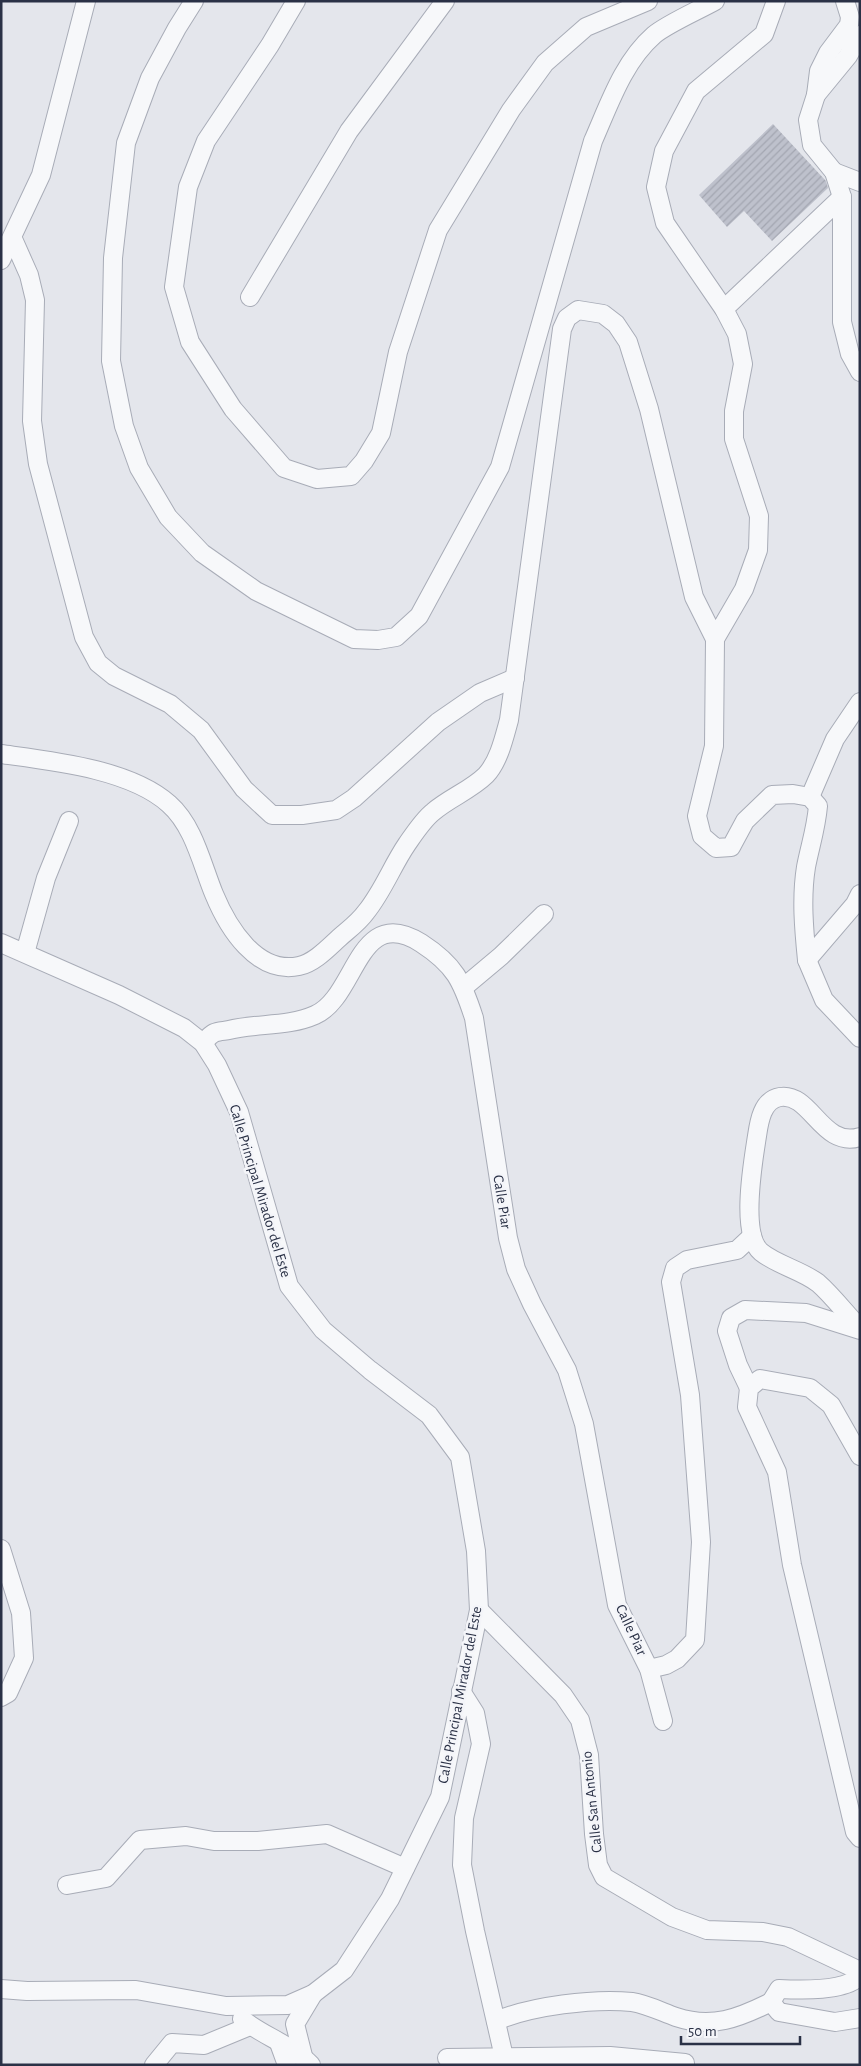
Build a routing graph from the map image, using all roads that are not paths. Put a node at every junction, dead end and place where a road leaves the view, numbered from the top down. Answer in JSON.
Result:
{"nodes":[{"id":1,"x":86,"y":1,"type":"edge"},
{"id":2,"x":194,"y":1,"type":"edge"},
{"id":3,"x":296,"y":1,"type":"edge"},
{"id":4,"x":445,"y":1,"type":"edge"},
{"id":5,"x":648,"y":1,"type":"edge"},
{"id":6,"x":715,"y":1,"type":"edge"},
{"id":7,"x":776,"y":1,"type":"edge"},
{"id":8,"x":845,"y":1,"type":"edge"},
{"id":9,"x":860,"y":35,"type":"edge"},
{"id":10,"x":816,"y":95,"type":"junction"},
{"id":11,"x":834,"y":172,"type":"junction"},
{"id":12,"x":860,"y":182,"type":"edge"},
{"id":13,"x":842,"y":198,"type":"junction"},
{"id":14,"x":12,"y":239,"type":"junction"},
{"id":15,"x":1,"y":260,"type":"edge"},
{"id":16,"x":250,"y":297,"type":"dead end"},
{"id":17,"x":724,"y":309,"type":"junction"},
{"id":18,"x":860,"y":372,"type":"edge"},
{"id":19,"x":716,"y":638,"type":"junction"},
{"id":20,"x":515,"y":678,"type":"junction"},
{"id":21,"x":860,"y":702,"type":"edge"},
{"id":22,"x":1,"y":754,"type":"edge"},
{"id":23,"x":810,"y":797,"type":"junction"},
{"id":24,"x":69,"y":821,"type":"dead end"},
{"id":25,"x":860,"y":894,"type":"edge"},
{"id":26,"x":544,"y":914,"type":"dead end"},
{"id":27,"x":1,"y":942,"type":"edge"},
{"id":28,"x":25,"y":953,"type":"junction"},
{"id":29,"x":808,"y":960,"type":"junction"},
{"id":30,"x":464,"y":987,"type":"junction"},
{"id":31,"x":860,"y":1038,"type":"edge"},
{"id":32,"x":203,"y":1043,"type":"junction"},
{"id":33,"x":860,"y":1137,"type":"edge"},
{"id":34,"x":752,"y":1236,"type":"junction"},
{"id":35,"x":860,"y":1329,"type":"edge"},
{"id":36,"x":749,"y":1388,"type":"junction"},
{"id":37,"x":860,"y":1456,"type":"edge"},
{"id":38,"x":1,"y":1549,"type":"edge"},
{"id":39,"x":479,"y":1610,"type":"junction"},
{"id":40,"x":649,"y":1669,"type":"junction"},
{"id":41,"x":461,"y":1691,"type":"junction"},
{"id":42,"x":1,"y":1697,"type":"edge"},
{"id":43,"x":663,"y":1721,"type":"dead end"},
{"id":44,"x":860,"y":1838,"type":"edge"},
{"id":45,"x":405,"y":1868,"type":"junction"},
{"id":46,"x":67,"y":1885,"type":"dead end"},
{"id":47,"x":860,"y":1971,"type":"edge"},
{"id":48,"x":860,"y":1976,"type":"edge"},
{"id":49,"x":1,"y":1990,"type":"edge"},
{"id":50,"x":313,"y":1994,"type":"junction"},
{"id":51,"x":771,"y":2002,"type":"junction"},
{"id":52,"x":226,"y":2006,"type":"junction"},
{"id":53,"x":860,"y":2018,"type":"edge"},
{"id":54,"x":496,"y":2022,"type":"junction"},
{"id":55,"x":250,"y":2026,"type":"junction"},
{"id":56,"x":504,"y":2057,"type":"junction"},
{"id":57,"x":447,"y":2058,"type":"dead end"},
{"id":58,"x":301,"y":2062,"type":"edge"},
{"id":59,"x":687,"y":2064,"type":"edge"},
{"id":60,"x":154,"y":2065,"type":"edge"}],
"edges":[{"from":1,"to":14,"type":"street"},
{"from":2,"to":6,"type":"street"},
{"from":3,"to":5,"type":"street"},
{"from":4,"to":16,"type":"street"},
{"from":7,"to":17,"type":"street"},
{"from":8,"to":10,"type":"street"},
{"from":9,"to":10,"type":"street"},
{"from":10,"to":11,"type":"street"},
{"from":11,"to":12,"type":"street"},
{"from":11,"to":13,"type":"street"},
{"from":13,"to":17,"type":"street"},
{"from":13,"to":18,"type":"street"},
{"from":14,"to":15,"type":"street"},
{"from":14,"to":20,"type":"street"},
{"from":17,"to":19,"type":"street"},
{"from":19,"to":20,"type":"street"},
{"from":19,"to":23,"type":"street"},
{"from":20,"to":22,"type":"street"},
{"from":21,"to":23,"type":"street"},
{"from":23,"to":29,"type":"street"},
{"from":24,"to":28,"type":"street"},
{"from":25,"to":29,"type":"street"},
{"from":26,"to":30,"type":"street"},
{"from":27,"to":28,"type":"street","name":"Calle Principal Mirador del Este"},
{"from":28,"to":32,"type":"street","name":"Calle Principal Mirador del Este"},
{"from":29,"to":31,"type":"street"},
{"from":30,"to":32,"type":"street","name":"Calle Piar"},
{"from":30,"to":40,"type":"street","name":"Calle Piar"},
{"from":32,"to":39,"type":"street","name":"Calle Principal Mirador del Este"},
{"from":33,"to":34,"type":"street"},
{"from":34,"to":35,"type":"street"},
{"from":34,"to":40,"type":"street"},
{"from":35,"to":36,"type":"street"},
{"from":36,"to":37,"type":"street"},
{"from":36,"to":44,"type":"street"},
{"from":38,"to":42,"type":"street"},
{"from":39,"to":41,"type":"street","name":"Calle Principal Mirador del Este"},
{"from":39,"to":47,"type":"street","name":"Calle San Antonio"},
{"from":40,"to":43,"type":"street","name":"Calle Piar"},
{"from":41,"to":45,"type":"street","name":"Calle Principal Mirador del Este"},
{"from":41,"to":54,"type":"street"},
{"from":45,"to":46,"type":"street"},
{"from":45,"to":50,"type":"street","name":"Calle Principal Mirador del Este"},
{"from":48,"to":51,"type":"street"},
{"from":49,"to":52,"type":"street","name":"Calle Principal Mirador del Este"},
{"from":50,"to":52,"type":"street","name":"Calle Principal Mirador del Este"},
{"from":50,"to":58,"type":"street"},
{"from":51,"to":53,"type":"street"},
{"from":51,"to":54,"type":"street"},
{"from":52,"to":55,"type":"street"},
{"from":54,"to":56,"type":"street"},
{"from":55,"to":58,"type":"street"},
{"from":55,"to":60,"type":"street"},
{"from":56,"to":57,"type":"street"},
{"from":56,"to":59,"type":"street"}]}
